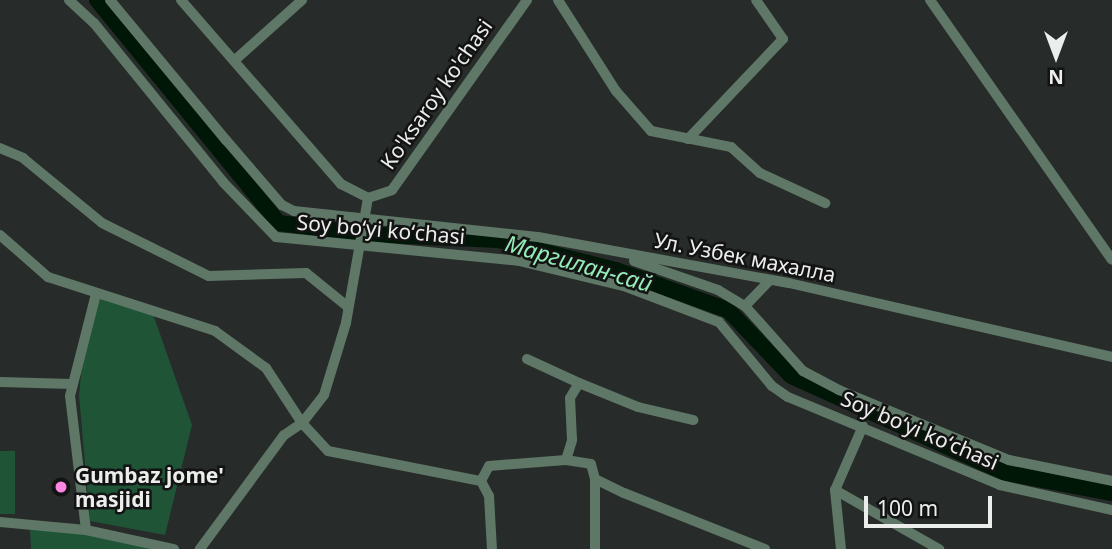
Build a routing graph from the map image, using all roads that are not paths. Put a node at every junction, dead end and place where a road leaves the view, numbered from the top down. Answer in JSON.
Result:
{"nodes":[{"id":1,"x":69,"y":0,"type":"edge"},
{"id":2,"x":110,"y":0,"type":"edge"},
{"id":3,"x":181,"y":0,"type":"edge"},
{"id":4,"x":302,"y":0,"type":"edge"},
{"id":5,"x":527,"y":0,"type":"edge"},
{"id":6,"x":558,"y":0,"type":"edge"},
{"id":7,"x":756,"y":0,"type":"edge"},
{"id":8,"x":930,"y":0,"type":"edge"},
{"id":9,"x":234,"y":60,"type":"junction"},
{"id":10,"x":688,"y":139,"type":"junction"},
{"id":11,"x":0,"y":148,"type":"edge"},
{"id":12,"x":368,"y":198,"type":"junction"},
{"id":13,"x":825,"y":203,"type":"dead end"},
{"id":14,"x":366,"y":218,"type":"junction"},
{"id":15,"x":0,"y":235,"type":"edge"},
{"id":16,"x":593,"y":247,"type":"junction"},
{"id":17,"x":359,"y":248,"type":"junction"},
{"id":18,"x":1112,"y":260,"type":"edge"},
{"id":19,"x":771,"y":280,"type":"junction"},
{"id":20,"x":96,"y":294,"type":"junction"},
{"id":21,"x":745,"y":306,"type":"junction"},
{"id":22,"x":348,"y":307,"type":"junction"},
{"id":23,"x":1112,"y":357,"type":"edge"},
{"id":24,"x":527,"y":359,"type":"dead end"},
{"id":25,"x":0,"y":382,"type":"edge"},
{"id":26,"x":579,"y":383,"type":"junction"},
{"id":27,"x":72,"y":384,"type":"junction"},
{"id":28,"x":693,"y":420,"type":"dead end"},
{"id":29,"x":302,"y":423,"type":"junction"},
{"id":30,"x":863,"y":426,"type":"junction"},
{"id":31,"x":566,"y":460,"type":"junction"},
{"id":32,"x":595,"y":479,"type":"junction"},
{"id":33,"x":481,"y":481,"type":"junction"},
{"id":34,"x":1112,"y":481,"type":"edge"},
{"id":35,"x":835,"y":490,"type":"junction"},
{"id":36,"x":1112,"y":510,"type":"edge"},
{"id":37,"x":0,"y":522,"type":"edge"},
{"id":38,"x":86,"y":530,"type":"junction"},
{"id":39,"x":174,"y":549,"type":"edge"},
{"id":40,"x":200,"y":549,"type":"edge"},
{"id":41,"x":492,"y":549,"type":"edge"},
{"id":42,"x":594,"y":549,"type":"edge"},
{"id":43,"x":765,"y":549,"type":"edge"},
{"id":44,"x":841,"y":549,"type":"edge"},
{"id":45,"x":939,"y":549,"type":"edge"}],
"edges":[{"from":1,"to":17,"type":"street","name":"Soy boʻyi koʻchasi"},
{"from":2,"to":14,"type":"street","name":"Ул. Узбек махалла"},
{"from":3,"to":9,"type":"street"},
{"from":4,"to":9,"type":"street"},
{"from":5,"to":12,"type":"street","name":"Ko'ksaroy ko'chasi"},
{"from":6,"to":10,"type":"street"},
{"from":7,"to":10,"type":"street"},
{"from":8,"to":18,"type":"street"},
{"from":9,"to":12,"type":"street"},
{"from":10,"to":13,"type":"street"},
{"from":11,"to":22,"type":"street"},
{"from":12,"to":14,"type":"street"},
{"from":14,"to":16,"type":"street","name":"Ул. Узбек махалла"},
{"from":14,"to":17,"type":"street"},
{"from":15,"to":20,"type":"street"},
{"from":16,"to":19,"type":"street","name":"Ул. Узбек махалла"},
{"from":16,"to":21,"type":"street"},
{"from":17,"to":22,"type":"street"},
{"from":17,"to":30,"type":"street","name":"Soy boʻyi koʻchasi"},
{"from":19,"to":21,"type":"street"},
{"from":19,"to":23,"type":"street","name":"Ул. Узбек махалла"},
{"from":20,"to":27,"type":"street"},
{"from":20,"to":29,"type":"street"},
{"from":21,"to":34,"type":"street"},
{"from":22,"to":29,"type":"street"},
{"from":24,"to":26,"type":"street"},
{"from":25,"to":27,"type":"street"},
{"from":26,"to":28,"type":"street"},
{"from":26,"to":31,"type":"street"},
{"from":27,"to":38,"type":"street"},
{"from":29,"to":33,"type":"street"},
{"from":29,"to":40,"type":"street"},
{"from":30,"to":35,"type":"street"},
{"from":30,"to":36,"type":"street","name":"Soy boʻyi koʻchasi"},
{"from":31,"to":32,"type":"street"},
{"from":31,"to":33,"type":"street"},
{"from":32,"to":42,"type":"street"},
{"from":32,"to":43,"type":"street"},
{"from":33,"to":41,"type":"street"},
{"from":35,"to":44,"type":"street"},
{"from":35,"to":45,"type":"street"},
{"from":37,"to":38,"type":"street"},
{"from":38,"to":39,"type":"street"}]}
